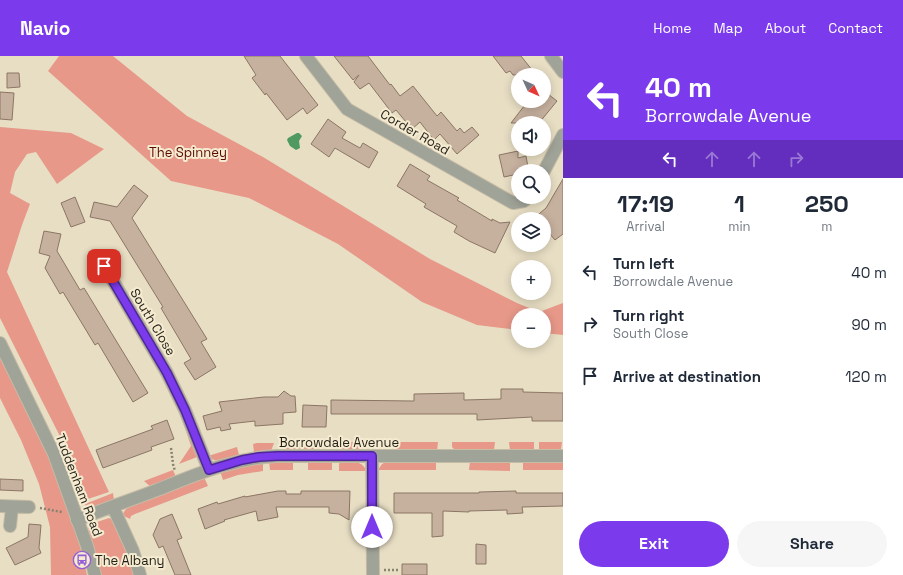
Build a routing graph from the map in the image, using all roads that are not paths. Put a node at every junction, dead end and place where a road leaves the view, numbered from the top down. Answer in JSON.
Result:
{"nodes":[{"id":1,"x":306,"y":56,"type":"edge"},
{"id":2,"x":551,"y":56,"type":"edge"},
{"id":3,"x":563,"y":72,"type":"edge"},
{"id":4,"x":563,"y":135,"type":"edge"},
{"id":5,"x":548,"y":164,"type":"edge"},
{"id":6,"x":511,"y":202,"type":"edge"},
{"id":7,"x":99,"y":257,"type":"dead end"},
{"id":8,"x":0,"y":343,"type":"edge"},
{"id":9,"x":372,"y":456,"type":"junction"},
{"id":10,"x":563,"y":456,"type":"edge"},
{"id":11,"x":209,"y":470,"type":"junction"},
{"id":12,"x":6,"y":507,"type":"edge"},
{"id":13,"x":29,"y":507,"type":"road end"},
{"id":14,"x":113,"y":507,"type":"junction"},
{"id":15,"x":77,"y":520,"type":"junction"},
{"id":16,"x":10,"y":526,"type":"dead end"},
{"id":17,"x":376,"y":572,"type":"edge"},
{"id":18,"x":95,"y":575,"type":"edge"},
{"id":19,"x":140,"y":575,"type":"edge"}],
"edges":[{"from":1,"to":6,"type":"street","name":"Corder Road"},
{"from":2,"to":3,"type":"street"},
{"from":4,"to":5,"type":"street"},
{"from":7,"to":11,"type":"street","name":"South Close"},
{"from":8,"to":15,"type":"street","name":"Tuddenham Road"},
{"from":9,"to":10,"type":"street","name":"Borrowdale Avenue"},
{"from":9,"to":11,"type":"street","name":"Borrowdale Avenue"},
{"from":9,"to":17,"type":"street"},
{"from":11,"to":14,"type":"street","name":"Borrowdale Avenue"},
{"from":12,"to":13,"type":"street"},
{"from":12,"to":16,"type":"street"},
{"from":14,"to":15,"type":"street","name":"Borrowdale Avenue"},
{"from":14,"to":19,"type":"street"},
{"from":15,"to":18,"type":"street","name":"Tuddenham Road"}]}
